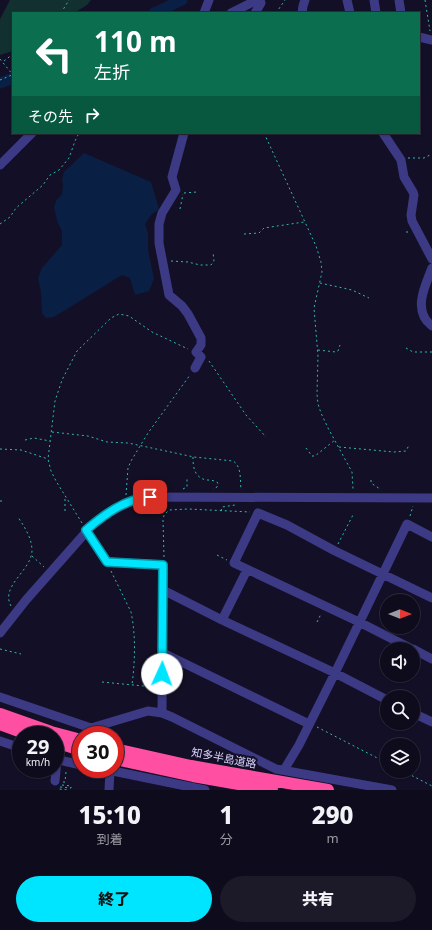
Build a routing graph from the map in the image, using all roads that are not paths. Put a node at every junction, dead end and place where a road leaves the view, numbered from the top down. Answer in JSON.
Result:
{"nodes":[{"id":1,"x":209,"y":0,"type":"edge"},
{"id":2,"x":259,"y":0,"type":"edge"},
{"id":3,"x":305,"y":0,"type":"edge"},
{"id":4,"x":347,"y":0,"type":"edge"},
{"id":5,"x":374,"y":0,"type":"edge"},
{"id":6,"x":399,"y":0,"type":"edge"},
{"id":7,"x":204,"y":12,"type":"edge"},
{"id":8,"x":233,"y":12,"type":"edge"},
{"id":9,"x":256,"y":12,"type":"edge"},
{"id":10,"x":302,"y":12,"type":"edge"},
{"id":11,"x":350,"y":12,"type":"edge"},
{"id":12,"x":376,"y":12,"type":"edge"},
{"id":13,"x":401,"y":12,"type":"edge"},
{"id":14,"x":420,"y":37,"type":"edge"},
{"id":15,"x":431,"y":40,"type":"edge"},
{"id":16,"x":31,"y":134,"type":"edge"},
{"id":17,"x":184,"y":134,"type":"edge"},
{"id":18,"x":384,"y":134,"type":"edge"},
{"id":19,"x":0,"y":165,"type":"edge"},
{"id":20,"x":432,"y":259,"type":"edge"},
{"id":21,"x":432,"y":268,"type":"edge"},
{"id":22,"x":432,"y":326,"type":"edge"},
{"id":23,"x":195,"y":368,"type":"road end"},
{"id":24,"x":432,"y":498,"type":"edge"},
{"id":25,"x":86,"y":530,"type":"junction"},
{"id":26,"x":432,"y":537,"type":"edge"},
{"id":27,"x":247,"y":570,"type":"junction"},
{"id":28,"x":384,"y":574,"type":"junction"},
{"id":29,"x":163,"y":590,"type":"junction"},
{"id":30,"x":432,"y":598,"type":"edge"},
{"id":31,"x":222,"y":620,"type":"junction"},
{"id":32,"x":359,"y":622,"type":"junction"},
{"id":33,"x":0,"y":632,"type":"edge"},
{"id":34,"x":399,"y":642,"type":"edge"},
{"id":35,"x":163,"y":653,"type":"junction"},
{"id":36,"x":420,"y":653,"type":"edge"},
{"id":37,"x":432,"y":659,"type":"edge"},
{"id":38,"x":335,"y":673,"type":"junction"},
{"id":39,"x":380,"y":696,"type":"edge"},
{"id":40,"x":0,"y":697,"type":"edge"},
{"id":41,"x":162,"y":713,"type":"junction"},
{"id":42,"x":0,"y":714,"type":"edge"},
{"id":43,"x":420,"y":716,"type":"edge"},
{"id":44,"x":432,"y":722,"type":"edge"},
{"id":45,"x":0,"y":724,"type":"edge"},
{"id":46,"x":309,"y":724,"type":"junction"},
{"id":47,"x":74,"y":726,"type":"edge"},
{"id":48,"x":98,"y":726,"type":"edge"},
{"id":49,"x":12,"y":728,"type":"edge"},
{"id":50,"x":72,"y":738,"type":"edge"},
{"id":51,"x":0,"y":740,"type":"edge"},
{"id":52,"x":12,"y":745,"type":"edge"},
{"id":53,"x":124,"y":751,"type":"edge"},
{"id":54,"x":124,"y":761,"type":"edge"},
{"id":55,"x":284,"y":770,"type":"junction"},
{"id":56,"x":124,"y":775,"type":"edge"},
{"id":57,"x":107,"y":778,"type":"edge"},
{"id":58,"x":167,"y":786,"type":"edge"},
{"id":59,"x":109,"y":790,"type":"edge"},
{"id":60,"x":203,"y":790,"type":"edge"},
{"id":61,"x":272,"y":790,"type":"edge"},
{"id":62,"x":328,"y":790,"type":"edge"},
{"id":63,"x":392,"y":790,"type":"edge"}],
"edges":[{"from":1,"to":7,"type":"street"},
{"from":2,"to":8,"type":"street"},
{"from":2,"to":9,"type":"street"},
{"from":3,"to":10,"type":"street"},
{"from":4,"to":11,"type":"street"},
{"from":5,"to":12,"type":"street"},
{"from":6,"to":13,"type":"street"},
{"from":14,"to":15,"type":"street"},
{"from":16,"to":19,"type":"street"},
{"from":17,"to":23,"type":"street"},
{"from":18,"to":20,"type":"street"},
{"from":21,"to":22,"type":"street"},
{"from":24,"to":25,"type":"street"},
{"from":25,"to":29,"type":"street"},
{"from":25,"to":33,"type":"street"},
{"from":26,"to":28,"type":"street"},
{"from":27,"to":28,"type":"street"},
{"from":27,"to":31,"type":"street"},
{"from":27,"to":32,"type":"street"},
{"from":28,"to":30,"type":"street"},
{"from":28,"to":32,"type":"street"},
{"from":29,"to":31,"type":"street"},
{"from":29,"to":35,"type":"street"},
{"from":31,"to":38,"type":"street"},
{"from":32,"to":34,"type":"street"},
{"from":32,"to":38,"type":"street"},
{"from":35,"to":41,"type":"street"},
{"from":35,"to":46,"type":"street"},
{"from":36,"to":37,"type":"street"},
{"from":38,"to":39,"type":"street"},
{"from":38,"to":46,"type":"street"},
{"from":40,"to":47,"type":"street"},
{"from":41,"to":48,"type":"street"},
{"from":41,"to":55,"type":"street"},
{"from":42,"to":50,"type":"highway"},
{"from":43,"to":44,"type":"street"},
{"from":45,"to":49,"type":"highway"},
{"from":46,"to":55,"type":"street"},
{"from":51,"to":52,"type":"street"},
{"from":53,"to":62,"type":"highway","name":"知多半島道路"},
{"from":54,"to":61,"type":"highway","name":"知多半島道路"},
{"from":55,"to":63,"type":"street"},
{"from":56,"to":58,"type":"street"},
{"from":57,"to":59,"type":"street"},
{"from":58,"to":60,"type":"street"}]}
